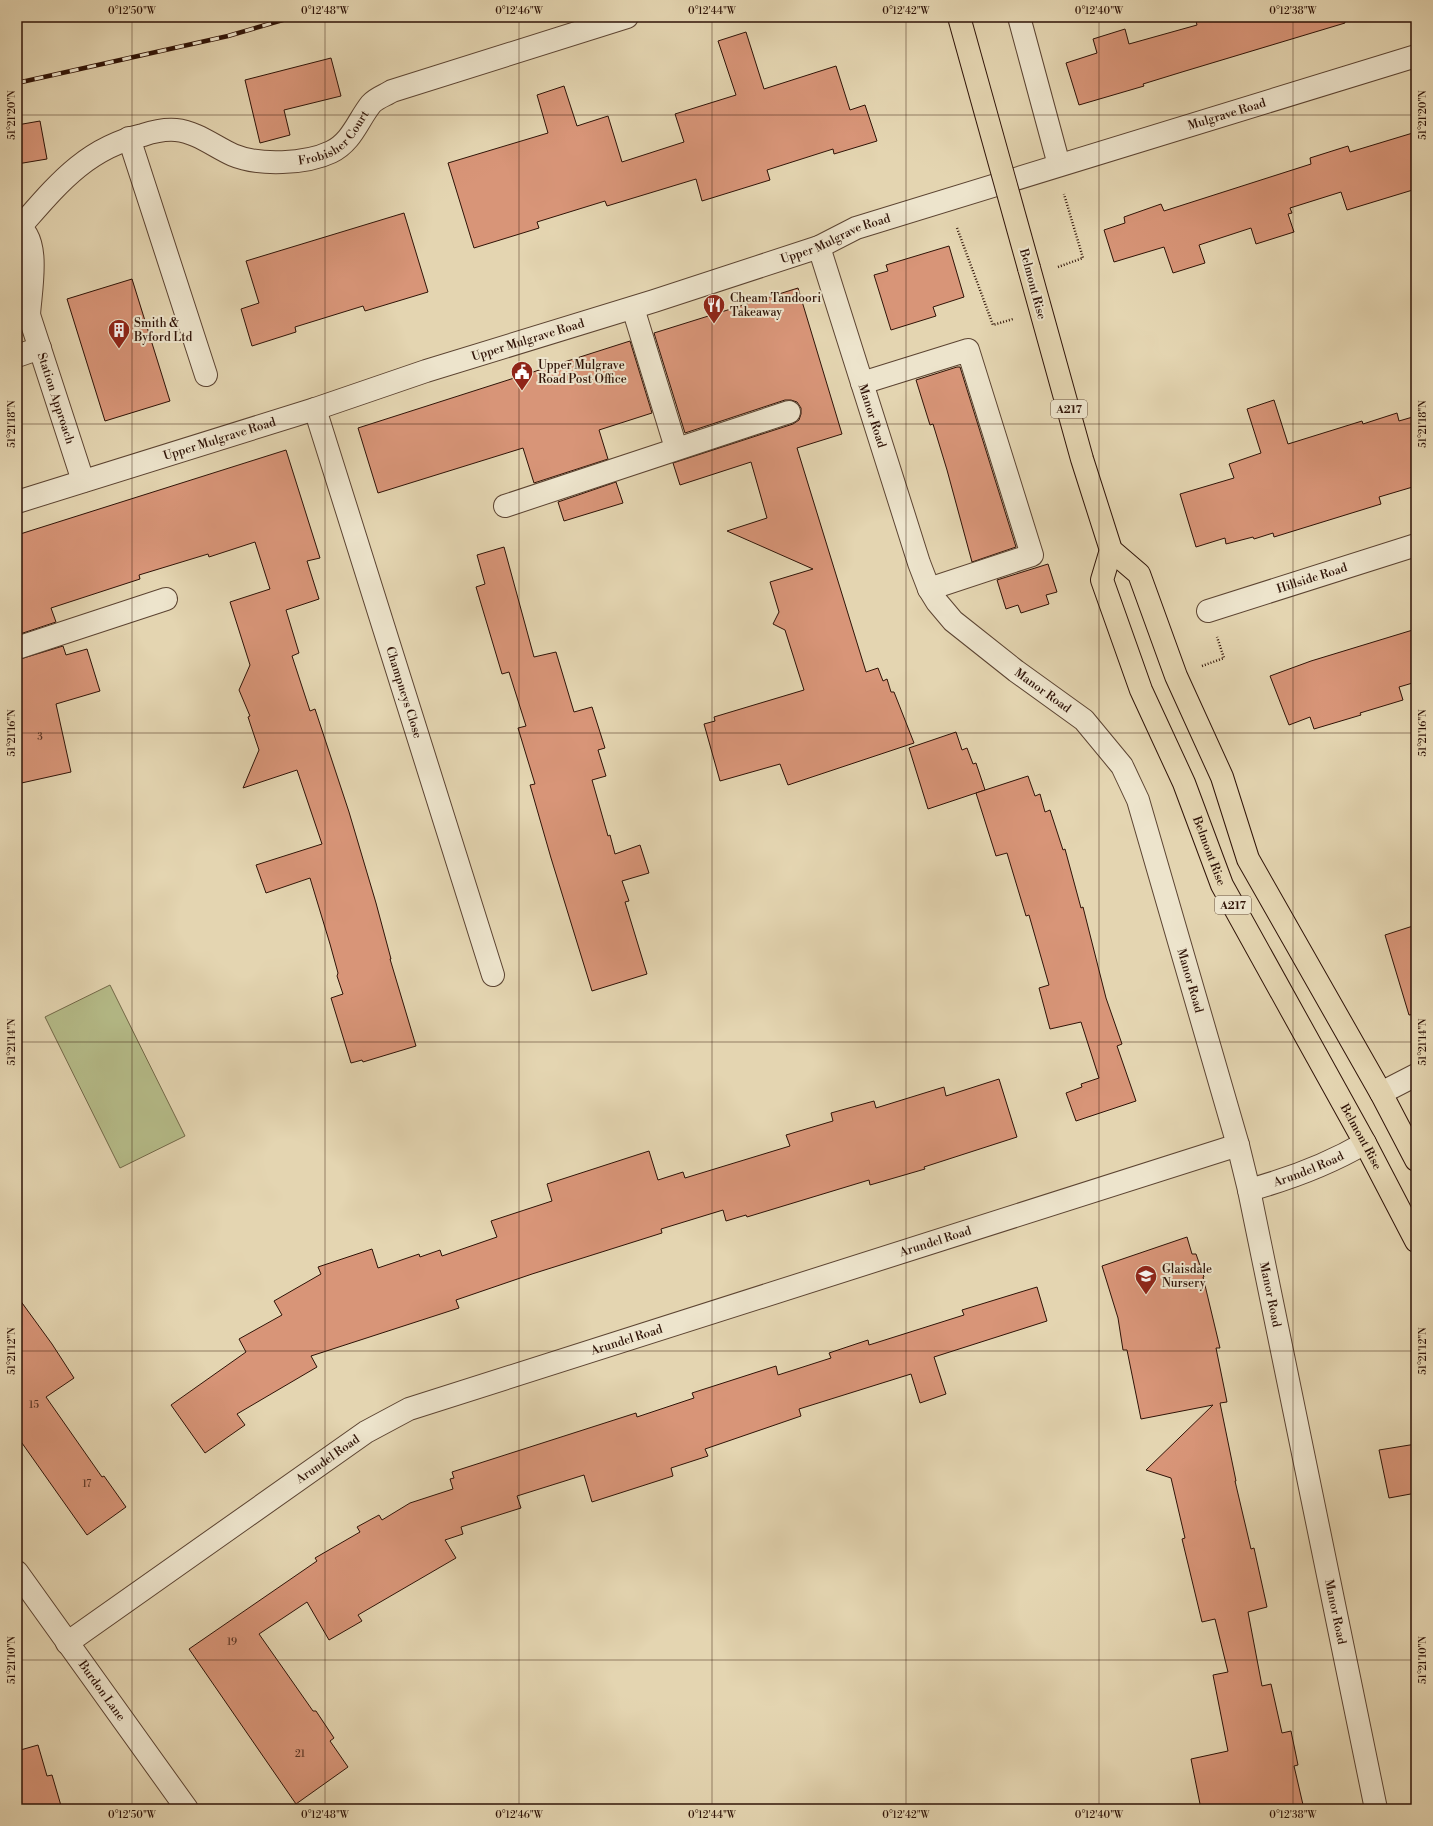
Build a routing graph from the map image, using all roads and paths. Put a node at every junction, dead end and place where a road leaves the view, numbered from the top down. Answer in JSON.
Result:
{"nodes":[{"id":1,"x":627,"y":17,"type":"edge"},
{"id":2,"x":959,"y":17,"type":"edge"},
{"id":3,"x":1019,"y":17,"type":"edge"},
{"id":4,"x":1416,"y":56,"type":"edge"},
{"id":5,"x":130,"y":138,"type":"junction"},
{"id":6,"x":1059,"y":166,"type":"junction"},
{"id":7,"x":1036,"y":172,"type":"joint"},
{"id":8,"x":1063,"y":191,"type":"dead end"},
{"id":9,"x":45,"y":199,"type":"joint"},
{"id":10,"x":19,"y":227,"type":"edge"},
{"id":11,"x":957,"y":227,"type":"dead end"},
{"id":12,"x":819,"y":247,"type":"junction"},
{"id":13,"x":1083,"y":258,"type":"dead end"},
{"id":14,"x":23,"y":308,"type":"edge"},
{"id":15,"x":633,"y":308,"type":"junction"},
{"id":16,"x":993,"y":325,"type":"dead end"},
{"id":17,"x":40,"y":348,"type":"junction"},
{"id":18,"x":17,"y":356,"type":"edge"},
{"id":19,"x":206,"y":375,"type":"dead end"},
{"id":20,"x":862,"y":383,"type":"junction"},
{"id":21,"x":316,"y":409,"type":"junction"},
{"id":22,"x":789,"y":412,"type":"dead end"},
{"id":23,"x":676,"y":448,"type":"junction"},
{"id":24,"x":83,"y":481,"type":"junction"},
{"id":25,"x":17,"y":502,"type":"edge"},
{"id":26,"x":505,"y":506,"type":"dead end"},
{"id":27,"x":1416,"y":545,"type":"edge"},
{"id":28,"x":1111,"y":550,"type":"junction"},
{"id":29,"x":929,"y":589,"type":"junction"},
{"id":30,"x":166,"y":599,"type":"dead end"},
{"id":31,"x":1208,"y":610,"type":"joint"},
{"id":32,"x":17,"y":648,"type":"edge"},
{"id":33,"x":1196,"y":668,"type":"dead end"},
{"id":34,"x":493,"y":975,"type":"dead end"},
{"id":35,"x":1416,"y":1075,"type":"edge"},
{"id":36,"x":1381,"y":1093,"type":"junction"},
{"id":37,"x":1365,"y":1143,"type":"junction"},
{"id":38,"x":1238,"y":1145,"type":"junction"},
{"id":39,"x":1416,"y":1160,"type":"edge"},
{"id":40,"x":1249,"y":1190,"type":"junction"},
{"id":41,"x":1416,"y":1241,"type":"edge"},
{"id":42,"x":17,"y":1572,"type":"edge"},
{"id":43,"x":67,"y":1643,"type":"junction"},
{"id":44,"x":187,"y":1809,"type":"edge"},
{"id":45,"x":1376,"y":1809,"type":"edge"}],
"edges":[{"from":1,"to":5,"type":"street","name":"Frobisher Court"},
{"from":2,"to":28,"type":"highway","name":"Belmont Rise","number":"A217","bridge":true},
{"from":3,"to":6,"type":"street"},
{"from":4,"to":6,"type":"street","name":"Mulgrave Road"},
{"from":5,"to":9,"type":"street","name":"Frobisher Court"},
{"from":5,"to":19,"type":"street"},
{"from":6,"to":7,"type":"street","name":"Mulgrave Road"},
{"from":7,"to":12,"type":"street","name":"Upper Mulgrave Road"},
{"from":8,"to":13,"type":"path"},
{"from":9,"to":10,"type":"street","name":"Station Approach"},
{"from":10,"to":14,"type":"street","name":"Station Approach"},
{"from":11,"to":16,"type":"path"},
{"from":12,"to":15,"type":"street","name":"Upper Mulgrave Road"},
{"from":12,"to":20,"type":"street","name":"Manor Road"},
{"from":14,"to":17,"type":"street","name":"Station Approach"},
{"from":15,"to":21,"type":"street","name":"Upper Mulgrave Road"},
{"from":15,"to":23,"type":"street"},
{"from":17,"to":18,"type":"street"},
{"from":17,"to":24,"type":"street","name":"Station Approach"},
{"from":20,"to":29,"type":"street","name":"Manor Road"},
{"from":20,"to":29,"type":"street"},
{"from":21,"to":24,"type":"street","name":"Upper Mulgrave Road"},
{"from":21,"to":34,"type":"street","name":"Champneys Close"},
{"from":22,"to":23,"type":"street"},
{"from":23,"to":26,"type":"street"},
{"from":24,"to":25,"type":"street","name":"Upper Mulgrave Road"},
{"from":27,"to":31,"type":"street","name":"Hillside Road"},
{"from":28,"to":36,"type":"highway","number":"A217"},
{"from":28,"to":37,"type":"highway","name":"Belmont Rise","number":"A217"},
{"from":29,"to":38,"type":"street","name":"Manor Road"},
{"from":30,"to":32,"type":"street"},
{"from":31,"to":33,"type":"path"},
{"from":35,"to":36,"type":"street"},
{"from":36,"to":39,"type":"highway","number":"A217"},
{"from":37,"to":40,"type":"street","name":"Arundel Road"},
{"from":37,"to":41,"type":"highway","name":"Belmont Rise","number":"A217"},
{"from":38,"to":40,"type":"street","name":"Manor Road"},
{"from":38,"to":43,"type":"street","name":"Arundel Road"},
{"from":40,"to":45,"type":"street","name":"Manor Road"},
{"from":42,"to":43,"type":"street","name":"Burdon Lane"},
{"from":43,"to":44,"type":"street","name":"Burdon Lane"}]}
